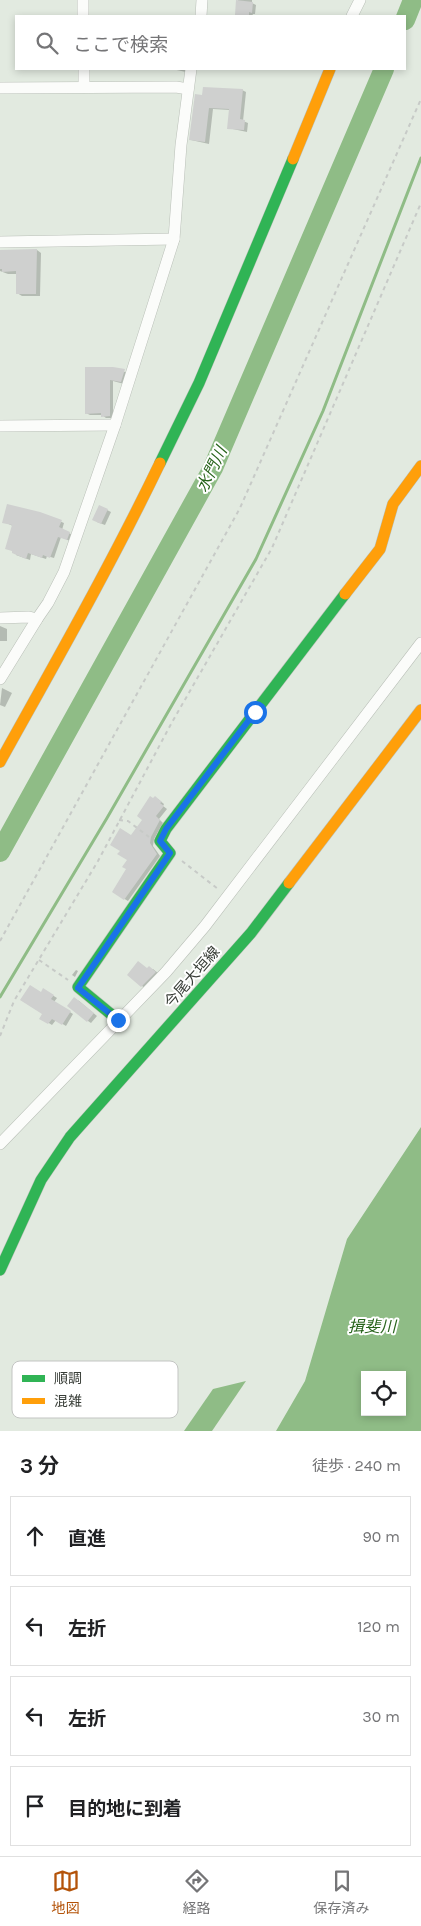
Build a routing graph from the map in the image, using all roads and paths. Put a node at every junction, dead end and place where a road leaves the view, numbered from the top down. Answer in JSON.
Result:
{"nodes":[{"id":1,"x":83,"y":0,"type":"edge"},
{"id":2,"x":202,"y":0,"type":"edge"},
{"id":3,"x":360,"y":0,"type":"edge"},
{"id":4,"x":83,"y":15,"type":"edge"},
{"id":5,"x":201,"y":15,"type":"edge"},
{"id":6,"x":352,"y":15,"type":"edge"},
{"id":7,"x":84,"y":70,"type":"edge"},
{"id":8,"x":191,"y":70,"type":"edge"},
{"id":9,"x":330,"y":70,"type":"edge"},
{"id":10,"x":84,"y":87,"type":"junction"},
{"id":11,"x":0,"y":88,"type":"edge"},
{"id":12,"x":188,"y":90,"type":"junction"},
{"id":13,"x":421,"y":99,"type":"edge"},
{"id":14,"x":421,"y":203,"type":"edge"},
{"id":15,"x":174,"y":239,"type":"junction"},
{"id":16,"x":0,"y":242,"type":"edge"},
{"id":17,"x":115,"y":425,"type":"junction"},
{"id":18,"x":0,"y":426,"type":"edge"},
{"id":19,"x":421,"y":466,"type":"edge"},
{"id":20,"x":0,"y":618,"type":"edge"},
{"id":21,"x":37,"y":619,"type":"junction"},
{"id":22,"x":421,"y":643,"type":"edge"},
{"id":23,"x":0,"y":679,"type":"edge"},
{"id":24,"x":421,"y":710,"type":"edge"},
{"id":25,"x":0,"y":762,"type":"edge"},
{"id":26,"x":119,"y":820,"type":"junction"},
{"id":27,"x":160,"y":841,"type":"junction"},
{"id":28,"x":170,"y":853,"type":"junction"},
{"id":29,"x":214,"y":898,"type":"dead end"},
{"id":30,"x":0,"y":941,"type":"edge"},
{"id":31,"x":39,"y":960,"type":"junction"},
{"id":32,"x":78,"y":988,"type":"junction"},
{"id":33,"x":118,"y":1020,"type":"junction"},
{"id":34,"x":0,"y":1036,"type":"edge"},
{"id":35,"x":0,"y":1144,"type":"edge"},
{"id":36,"x":0,"y":1270,"type":"edge"}],
"edges":[{"from":1,"to":4,"type":"street"},
{"from":2,"to":5,"type":"street"},
{"from":3,"to":6,"type":"street"},
{"from":7,"to":10,"type":"street"},
{"from":8,"to":12,"type":"street"},
{"from":9,"to":25,"type":"street"},
{"from":10,"to":11,"type":"street"},
{"from":10,"to":12,"type":"street"},
{"from":12,"to":15,"type":"street"},
{"from":13,"to":30,"type":"path"},
{"from":14,"to":26,"type":"path"},
{"from":15,"to":16,"type":"street"},
{"from":15,"to":17,"type":"street"},
{"from":17,"to":18,"type":"street"},
{"from":17,"to":21,"type":"street"},
{"from":19,"to":27,"type":"street"},
{"from":20,"to":21,"type":"street"},
{"from":21,"to":23,"type":"street"},
{"from":22,"to":33,"type":"street"},
{"from":24,"to":36,"type":"street","name":"今尾大垣線"},
{"from":26,"to":27,"type":"path"},
{"from":26,"to":31,"type":"path"},
{"from":27,"to":28,"type":"street"},
{"from":28,"to":29,"type":"path"},
{"from":28,"to":32,"type":"street"},
{"from":31,"to":32,"type":"path"},
{"from":31,"to":34,"type":"path"},
{"from":32,"to":33,"type":"street"},
{"from":33,"to":35,"type":"street"}]}
